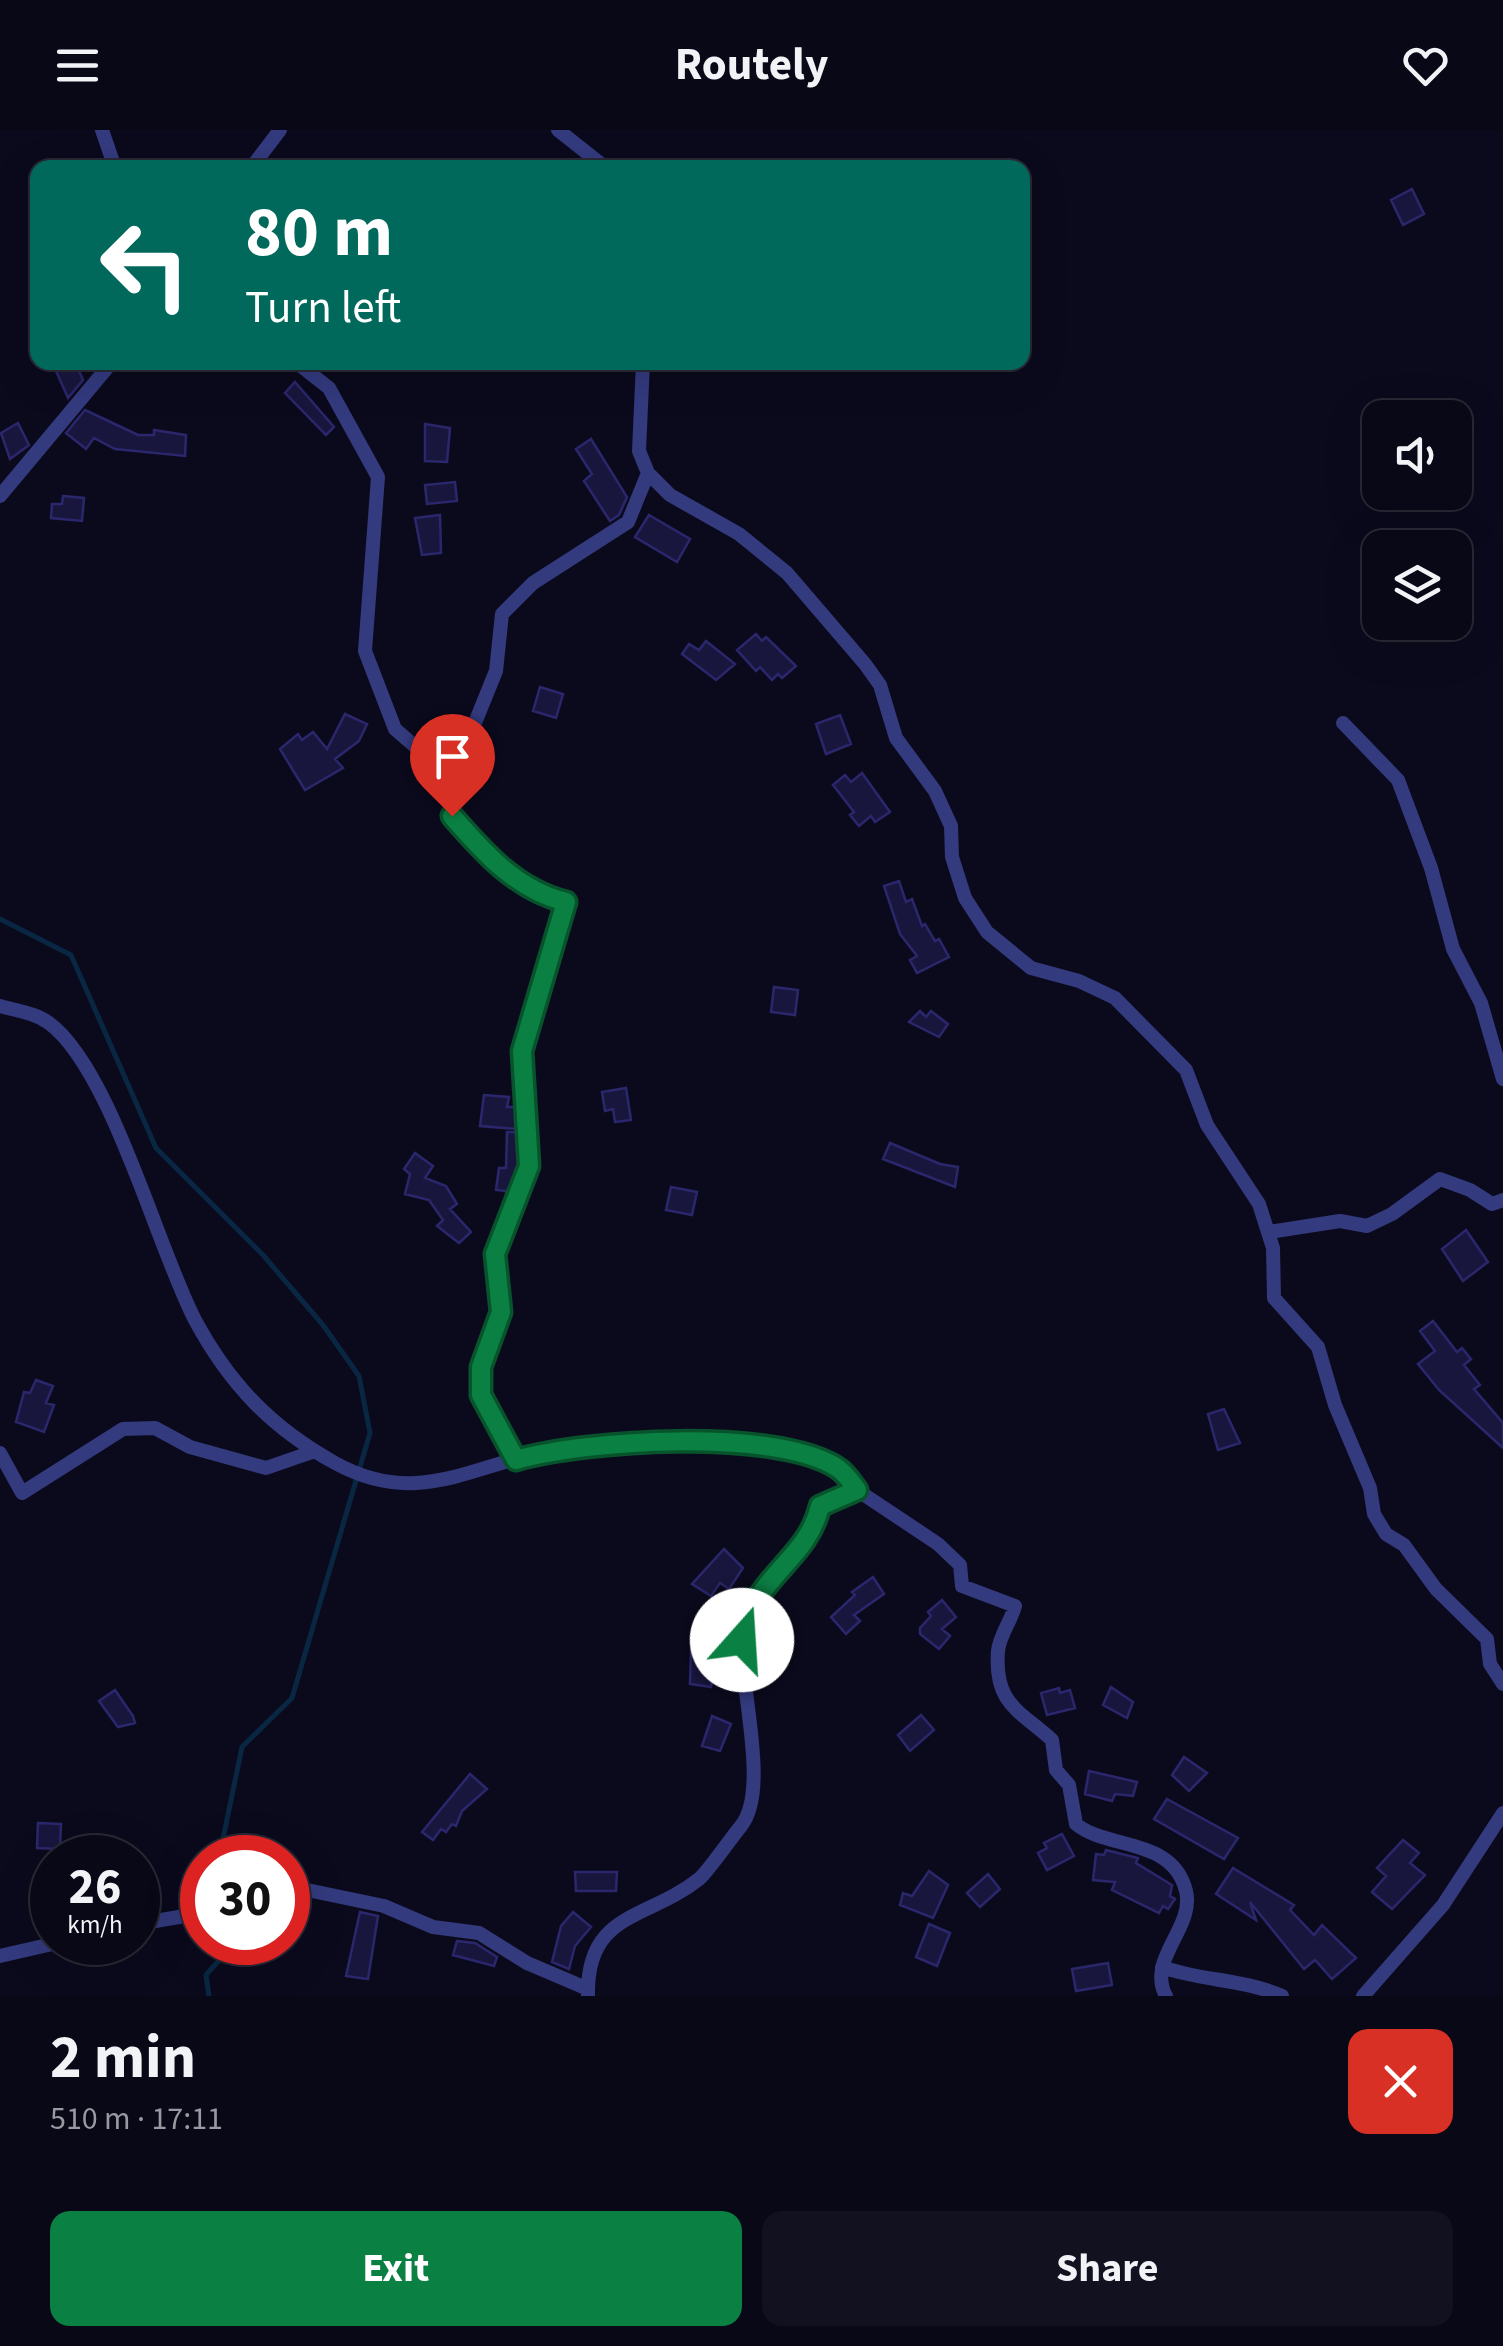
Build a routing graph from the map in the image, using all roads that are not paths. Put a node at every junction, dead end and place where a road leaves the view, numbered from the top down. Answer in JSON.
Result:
{"nodes":[{"id":1,"x":102,"y":130,"type":"edge"},
{"id":2,"x":280,"y":130,"type":"edge"},
{"id":3,"x":558,"y":130,"type":"edge"},
{"id":4,"x":112,"y":160,"type":"edge"},
{"id":5,"x":257,"y":160,"type":"edge"},
{"id":6,"x":596,"y":160,"type":"edge"},
{"id":7,"x":105,"y":370,"type":"edge"},
{"id":8,"x":306,"y":370,"type":"edge"},
{"id":9,"x":643,"y":370,"type":"edge"},
{"id":10,"x":648,"y":474,"type":"junction"},
{"id":11,"x":0,"y":496,"type":"edge"},
{"id":12,"x":1343,"y":724,"type":"dead end"},
{"id":13,"x":456,"y":781,"type":"junction"},
{"id":14,"x":0,"y":1006,"type":"edge"},
{"id":15,"x":1503,"y":1079,"type":"edge"},
{"id":16,"x":1503,"y":1200,"type":"edge"},
{"id":17,"x":1269,"y":1232,"type":"junction"},
{"id":18,"x":315,"y":1450,"type":"junction"},
{"id":19,"x":0,"y":1453,"type":"edge"},
{"id":20,"x":516,"y":1460,"type":"junction"},
{"id":21,"x":857,"y":1490,"type":"junction"},
{"id":22,"x":1503,"y":1684,"type":"edge"},
{"id":23,"x":1503,"y":1814,"type":"edge"},
{"id":24,"x":310,"y":1891,"type":"edge"},
{"id":25,"x":30,"y":1949,"type":"edge"},
{"id":26,"x":0,"y":1956,"type":"edge"},
{"id":27,"x":1162,"y":1966,"type":"junction"},
{"id":28,"x":588,"y":1993,"type":"edge"},
{"id":29,"x":1166,"y":1996,"type":"edge"},
{"id":30,"x":1282,"y":1996,"type":"edge"},
{"id":31,"x":1364,"y":1996,"type":"edge"}],
"edges":[{"from":1,"to":4,"type":"street"},
{"from":2,"to":5,"type":"street"},
{"from":3,"to":6,"type":"street"},
{"from":7,"to":11,"type":"street"},
{"from":8,"to":13,"type":"street"},
{"from":9,"to":10,"type":"street"},
{"from":10,"to":13,"type":"street"},
{"from":10,"to":17,"type":"street"},
{"from":12,"to":15,"type":"street"},
{"from":13,"to":20,"type":"street"},
{"from":14,"to":18,"type":"street"},
{"from":16,"to":17,"type":"street"},
{"from":17,"to":22,"type":"street"},
{"from":18,"to":19,"type":"street"},
{"from":18,"to":20,"type":"street"},
{"from":20,"to":21,"type":"street"},
{"from":21,"to":27,"type":"street"},
{"from":21,"to":28,"type":"street"},
{"from":23,"to":31,"type":"street"},
{"from":24,"to":28,"type":"street"},
{"from":25,"to":26,"type":"street"},
{"from":27,"to":29,"type":"street"},
{"from":27,"to":30,"type":"street"}]}
